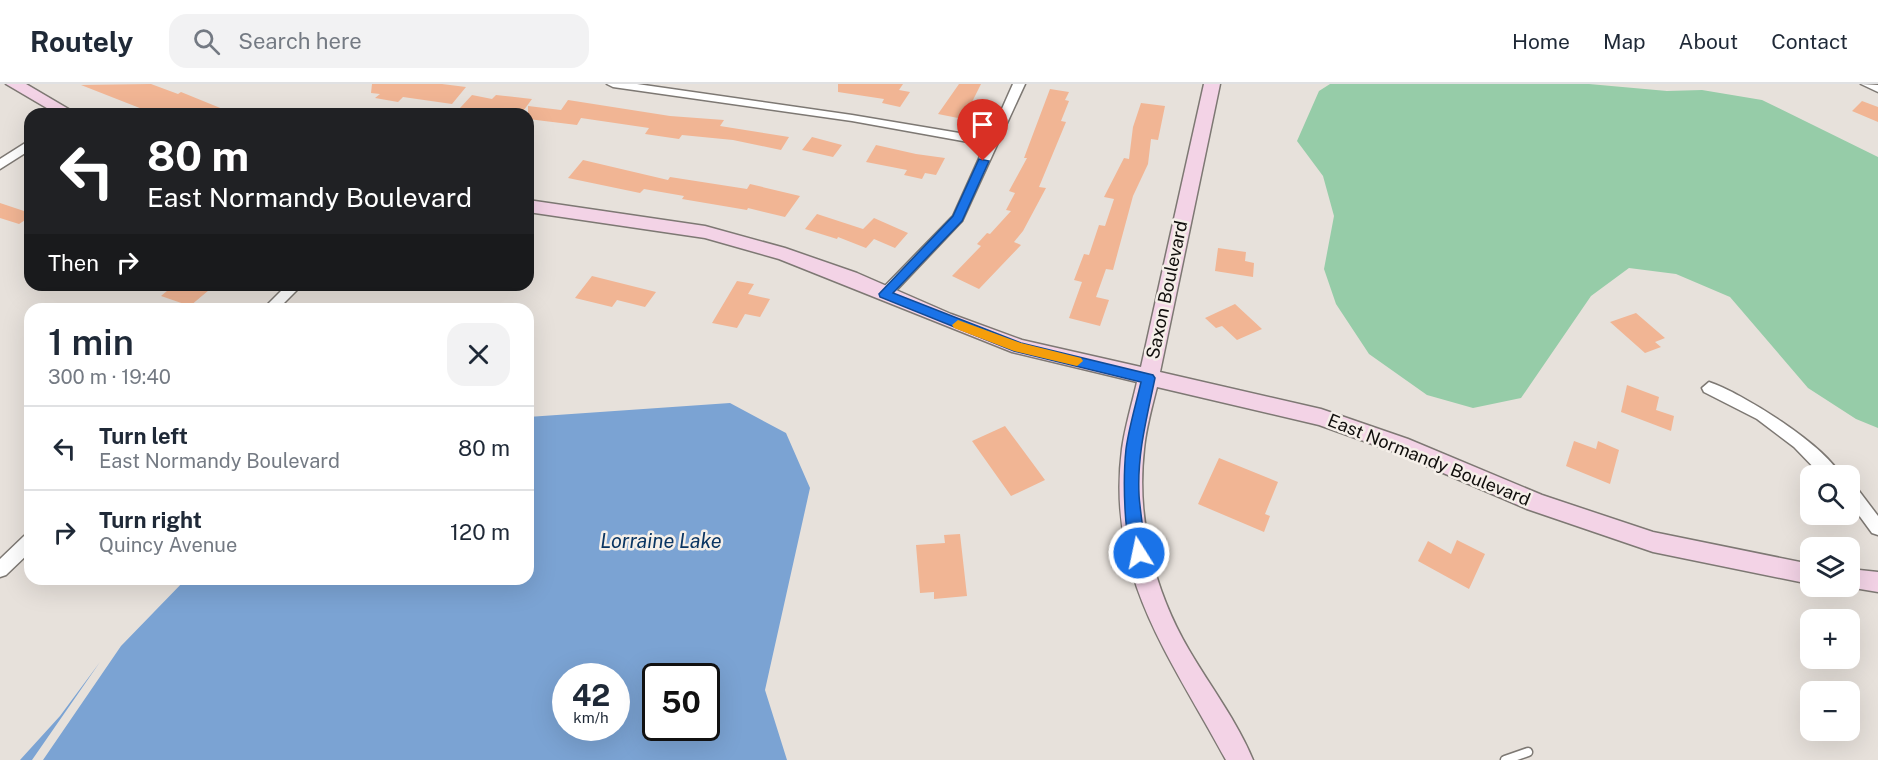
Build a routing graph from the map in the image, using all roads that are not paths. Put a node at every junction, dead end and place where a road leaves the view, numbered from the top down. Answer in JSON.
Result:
{"nodes":[{"id":1,"x":14,"y":84,"type":"edge"},
{"id":2,"x":613,"y":84,"type":"edge"},
{"id":3,"x":1019,"y":84,"type":"edge"},
{"id":4,"x":1212,"y":84,"type":"edge"},
{"id":5,"x":1867,"y":84,"type":"edge"},
{"id":6,"x":1878,"y":89,"type":"edge"},
{"id":7,"x":58,"y":108,"type":"edge"},
{"id":8,"x":991,"y":142,"type":"junction"},
{"id":9,"x":24,"y":148,"type":"edge"},
{"id":10,"x":0,"y":165,"type":"edge"},
{"id":11,"x":534,"y":207,"type":"edge"},
{"id":12,"x":289,"y":291,"type":"edge"},
{"id":13,"x":885,"y":294,"type":"junction"},
{"id":14,"x":276,"y":303,"type":"edge"},
{"id":15,"x":1148,"y":378,"type":"junction"},
{"id":16,"x":1709,"y":388,"type":"dead end"},
{"id":17,"x":1822,"y":465,"type":"edge"},
{"id":18,"x":1860,"y":505,"type":"edge"},
{"id":19,"x":1878,"y":528,"type":"edge"},
{"id":20,"x":24,"y":547,"type":"edge"},
{"id":21,"x":0,"y":570,"type":"edge"},
{"id":22,"x":1800,"y":572,"type":"edge"},
{"id":23,"x":1860,"y":580,"type":"edge"},
{"id":24,"x":1878,"y":582,"type":"edge"},
{"id":25,"x":1528,"y":752,"type":"dead end"},
{"id":26,"x":1240,"y":760,"type":"edge"},
{"id":27,"x":1505,"y":760,"type":"edge"}],
"edges":[{"from":1,"to":7,"type":"street"},
{"from":2,"to":8,"type":"street"},
{"from":3,"to":8,"type":"street"},
{"from":4,"to":15,"type":"street","name":"Saxon Boulevard"},
{"from":5,"to":6,"type":"street"},
{"from":8,"to":13,"type":"street"},
{"from":9,"to":10,"type":"street"},
{"from":11,"to":13,"type":"street","name":"East Normandy Boulevard"},
{"from":12,"to":14,"type":"street"},
{"from":13,"to":15,"type":"street","name":"East Normandy Boulevard"},
{"from":15,"to":22,"type":"street","name":"East Normandy Boulevard"},
{"from":15,"to":26,"type":"street","name":"Saxon Boulevard"},
{"from":16,"to":17,"type":"street"},
{"from":18,"to":19,"type":"street"},
{"from":20,"to":21,"type":"street"},
{"from":23,"to":24,"type":"street"},
{"from":25,"to":27,"type":"lane"}]}
